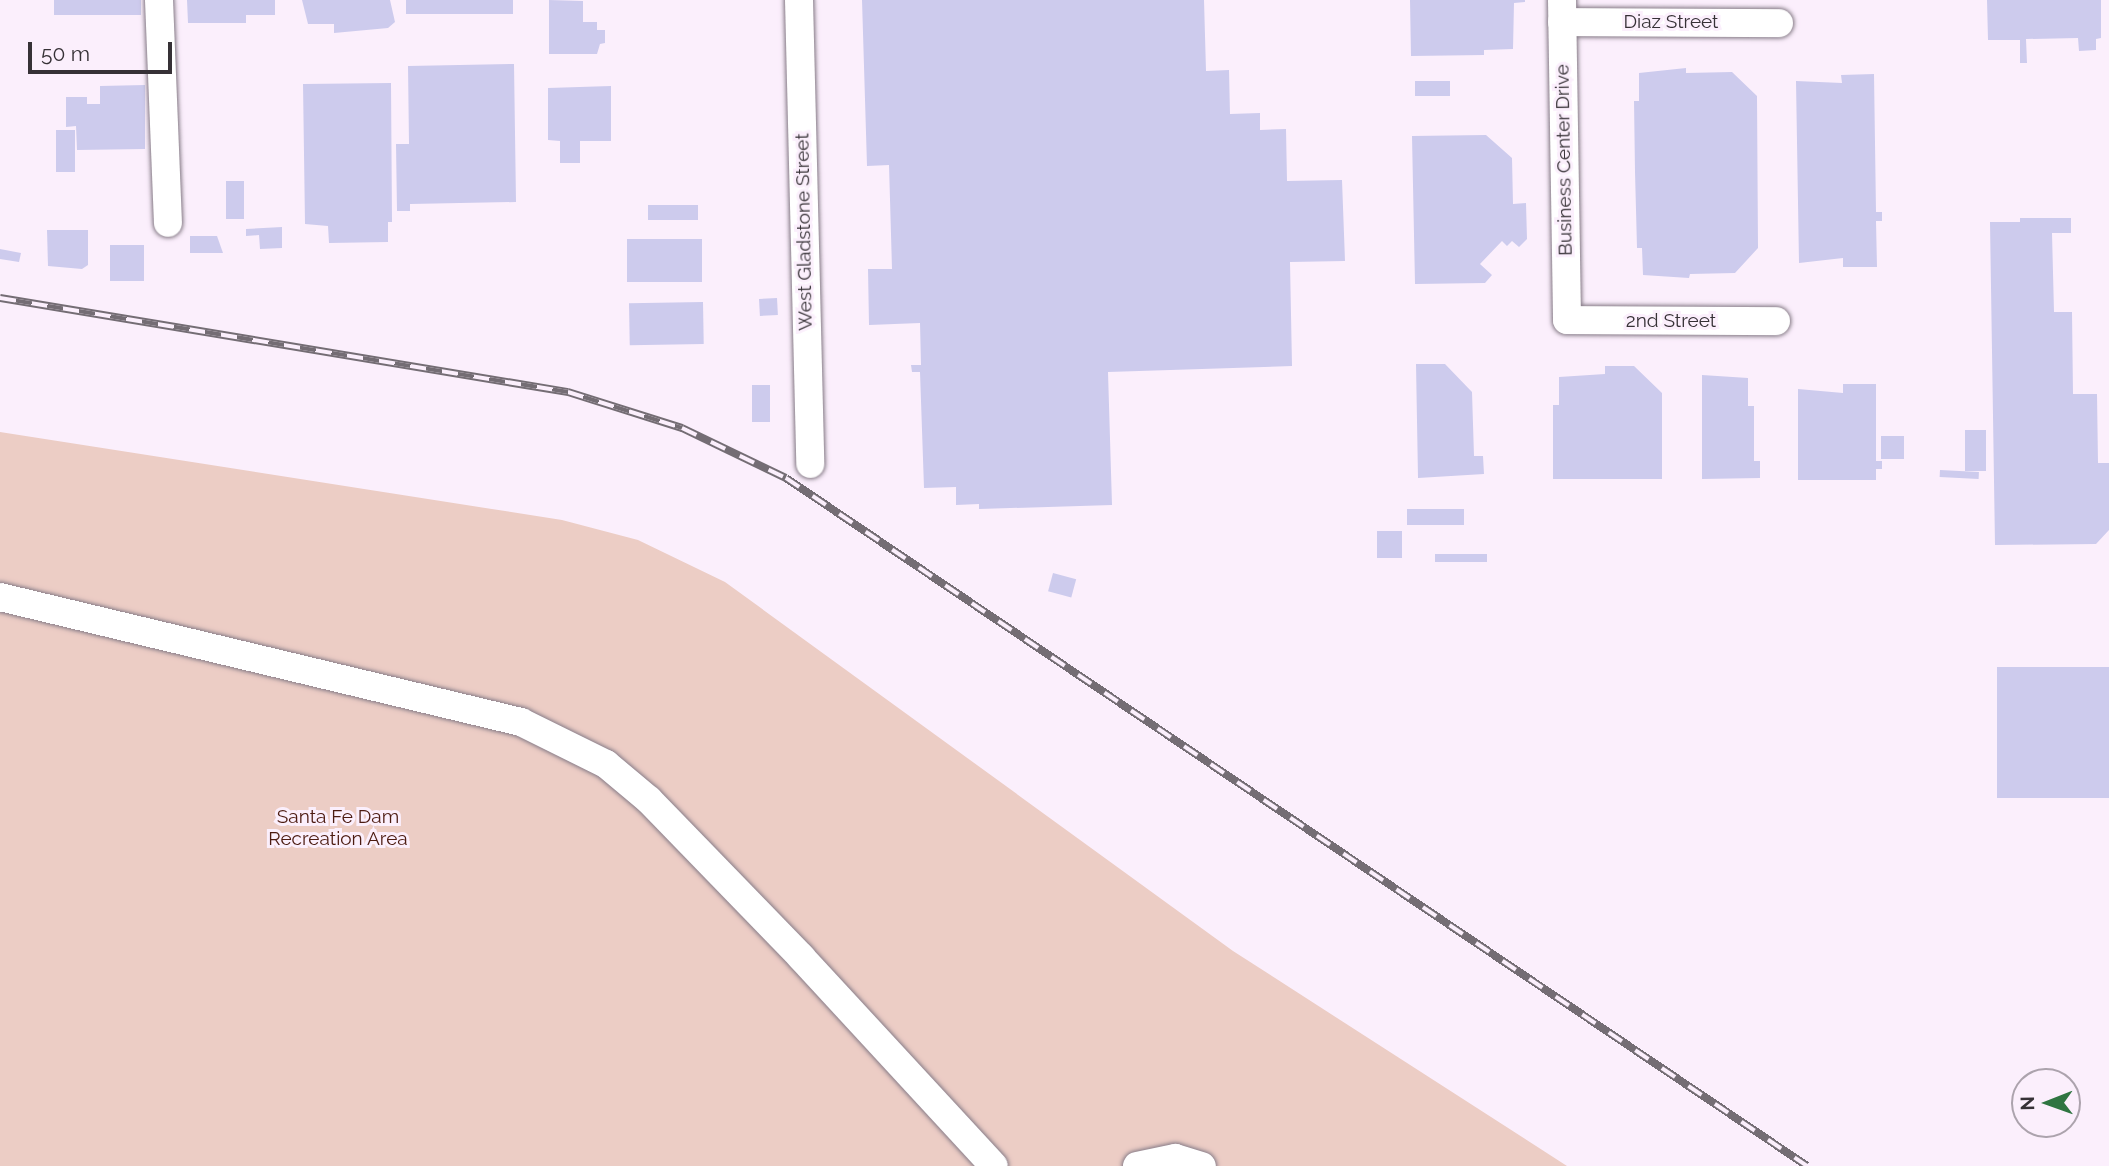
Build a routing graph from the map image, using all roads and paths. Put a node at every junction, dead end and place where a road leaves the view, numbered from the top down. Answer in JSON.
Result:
{"nodes":[{"id":1,"x":159,"y":0,"type":"edge"},
{"id":2,"x":799,"y":0,"type":"edge"},
{"id":3,"x":1562,"y":11,"type":"edge"},
{"id":4,"x":1779,"y":23,"type":"dead end"},
{"id":5,"x":168,"y":222,"type":"dead end"},
{"id":6,"x":1567,"y":320,"type":"joint"},
{"id":7,"x":1776,"y":321,"type":"dead end"},
{"id":8,"x":810,"y":464,"type":"dead end"},
{"id":9,"x":0,"y":597,"type":"edge"},
{"id":10,"x":994,"y":1166,"type":"edge"},
{"id":11,"x":1137,"y":1166,"type":"edge"},
{"id":12,"x":1202,"y":1166,"type":"edge"}],
"edges":[{"from":1,"to":5,"type":"street"},
{"from":2,"to":8,"type":"street","name":"West Gladstone Street"},
{"from":3,"to":4,"type":"street","name":"Diaz Street"},
{"from":3,"to":6,"type":"street","name":"Business Center Drive"},
{"from":6,"to":7,"type":"street","name":"2nd Street"},
{"from":9,"to":10,"type":"street"},
{"from":11,"to":12,"type":"street"}]}
